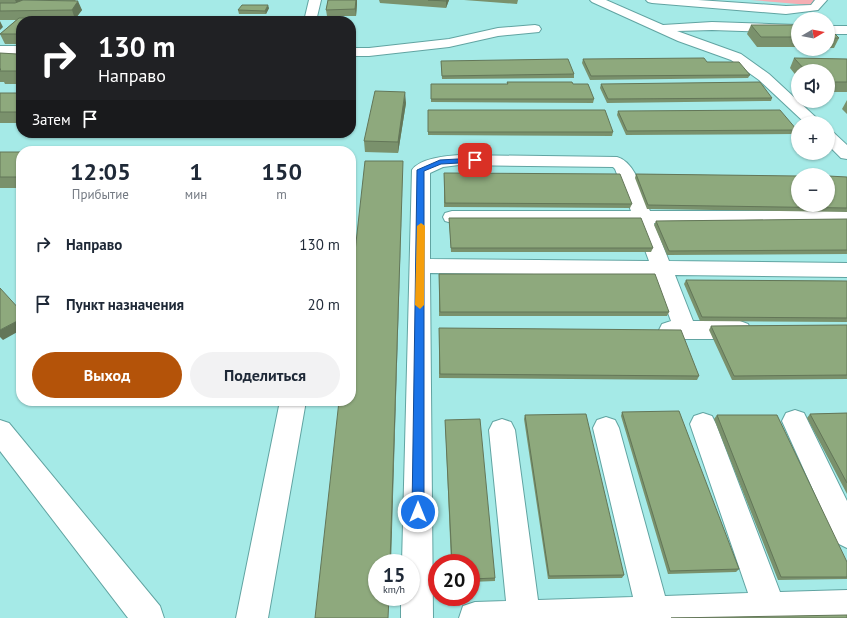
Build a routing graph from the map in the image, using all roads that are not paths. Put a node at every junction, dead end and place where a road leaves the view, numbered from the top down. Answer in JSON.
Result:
{"nodes":[{"id":1,"x":315,"y":0,"type":"edge"},
{"id":2,"x":596,"y":0,"type":"edge"},
{"id":3,"x":652,"y":0,"type":"edge"},
{"id":4,"x":821,"y":0,"type":"edge"},
{"id":5,"x":311,"y":16,"type":"edge"},
{"id":6,"x":661,"y":29,"type":"junction"},
{"id":7,"x":791,"y":29,"type":"edge"},
{"id":8,"x":535,"y":30,"type":"dead end"},
{"id":9,"x":634,"y":30,"type":"dead end"},
{"id":10,"x":835,"y":30,"type":"edge"},
{"id":11,"x":847,"y":30,"type":"edge"},
{"id":12,"x":0,"y":50,"type":"edge"},
{"id":13,"x":16,"y":50,"type":"edge"},
{"id":14,"x":356,"y":52,"type":"edge"},
{"id":15,"x":806,"y":116,"type":"edge"},
{"id":16,"x":835,"y":143,"type":"edge"},
{"id":17,"x":847,"y":154,"type":"edge"},
{"id":18,"x":642,"y":216,"type":"junction"},
{"id":19,"x":452,"y":217,"type":"edge"},
{"id":20,"x":847,"y":217,"type":"edge"},
{"id":21,"x":420,"y":266,"type":"junction"},
{"id":22,"x":662,"y":269,"type":"junction"},
{"id":23,"x":847,"y":270,"type":"edge"},
{"id":24,"x":420,"y":330,"type":"junction"},
{"id":25,"x":443,"y":330,"type":"edge"},
{"id":26,"x":646,"y":330,"type":"edge"},
{"id":27,"x":685,"y":330,"type":"junction"},
{"id":28,"x":762,"y":330,"type":"edge"},
{"id":29,"x":292,"y":406,"type":"edge"},
{"id":30,"x":795,"y":421,"type":"dead end"},
{"id":31,"x":702,"y":424,"type":"dead end"},
{"id":32,"x":606,"y":428,"type":"dead end"},
{"id":33,"x":502,"y":430,"type":"dead end"},
{"id":34,"x":0,"y":431,"type":"edge"},
{"id":35,"x":847,"y":533,"type":"edge"},
{"id":36,"x":847,"y":606,"type":"edge"},
{"id":37,"x":770,"y":609,"type":"junction"},
{"id":38,"x":653,"y":613,"type":"junction"},
{"id":39,"x":524,"y":617,"type":"edge"},
{"id":40,"x":148,"y":618,"type":"edge"},
{"id":41,"x":252,"y":618,"type":"edge"},
{"id":42,"x":417,"y":618,"type":"edge"},
{"id":43,"x":475,"y":618,"type":"edge"}],
"edges":[{"from":1,"to":5,"type":"street"},
{"from":2,"to":6,"type":"street"},
{"from":3,"to":4,"type":"street"},
{"from":6,"to":7,"type":"street"},
{"from":6,"to":9,"type":"street"},
{"from":6,"to":15,"type":"street"},
{"from":8,"to":14,"type":"street"},
{"from":10,"to":11,"type":"street"},
{"from":12,"to":13,"type":"street"},
{"from":16,"to":17,"type":"street"},
{"from":18,"to":19,"type":"street"},
{"from":18,"to":20,"type":"street"},
{"from":18,"to":21,"type":"street"},
{"from":18,"to":22,"type":"street"},
{"from":21,"to":22,"type":"street"},
{"from":21,"to":24,"type":"street"},
{"from":22,"to":23,"type":"street"},
{"from":22,"to":27,"type":"street"},
{"from":24,"to":25,"type":"street"},
{"from":24,"to":42,"type":"street"},
{"from":26,"to":27,"type":"street"},
{"from":27,"to":28,"type":"street"},
{"from":29,"to":41,"type":"street"},
{"from":30,"to":35,"type":"street"},
{"from":31,"to":37,"type":"street"},
{"from":32,"to":38,"type":"street"},
{"from":33,"to":39,"type":"street"},
{"from":34,"to":40,"type":"street"},
{"from":36,"to":37,"type":"street"},
{"from":37,"to":38,"type":"street"},
{"from":38,"to":39,"type":"street"},
{"from":39,"to":43,"type":"street"}]}
